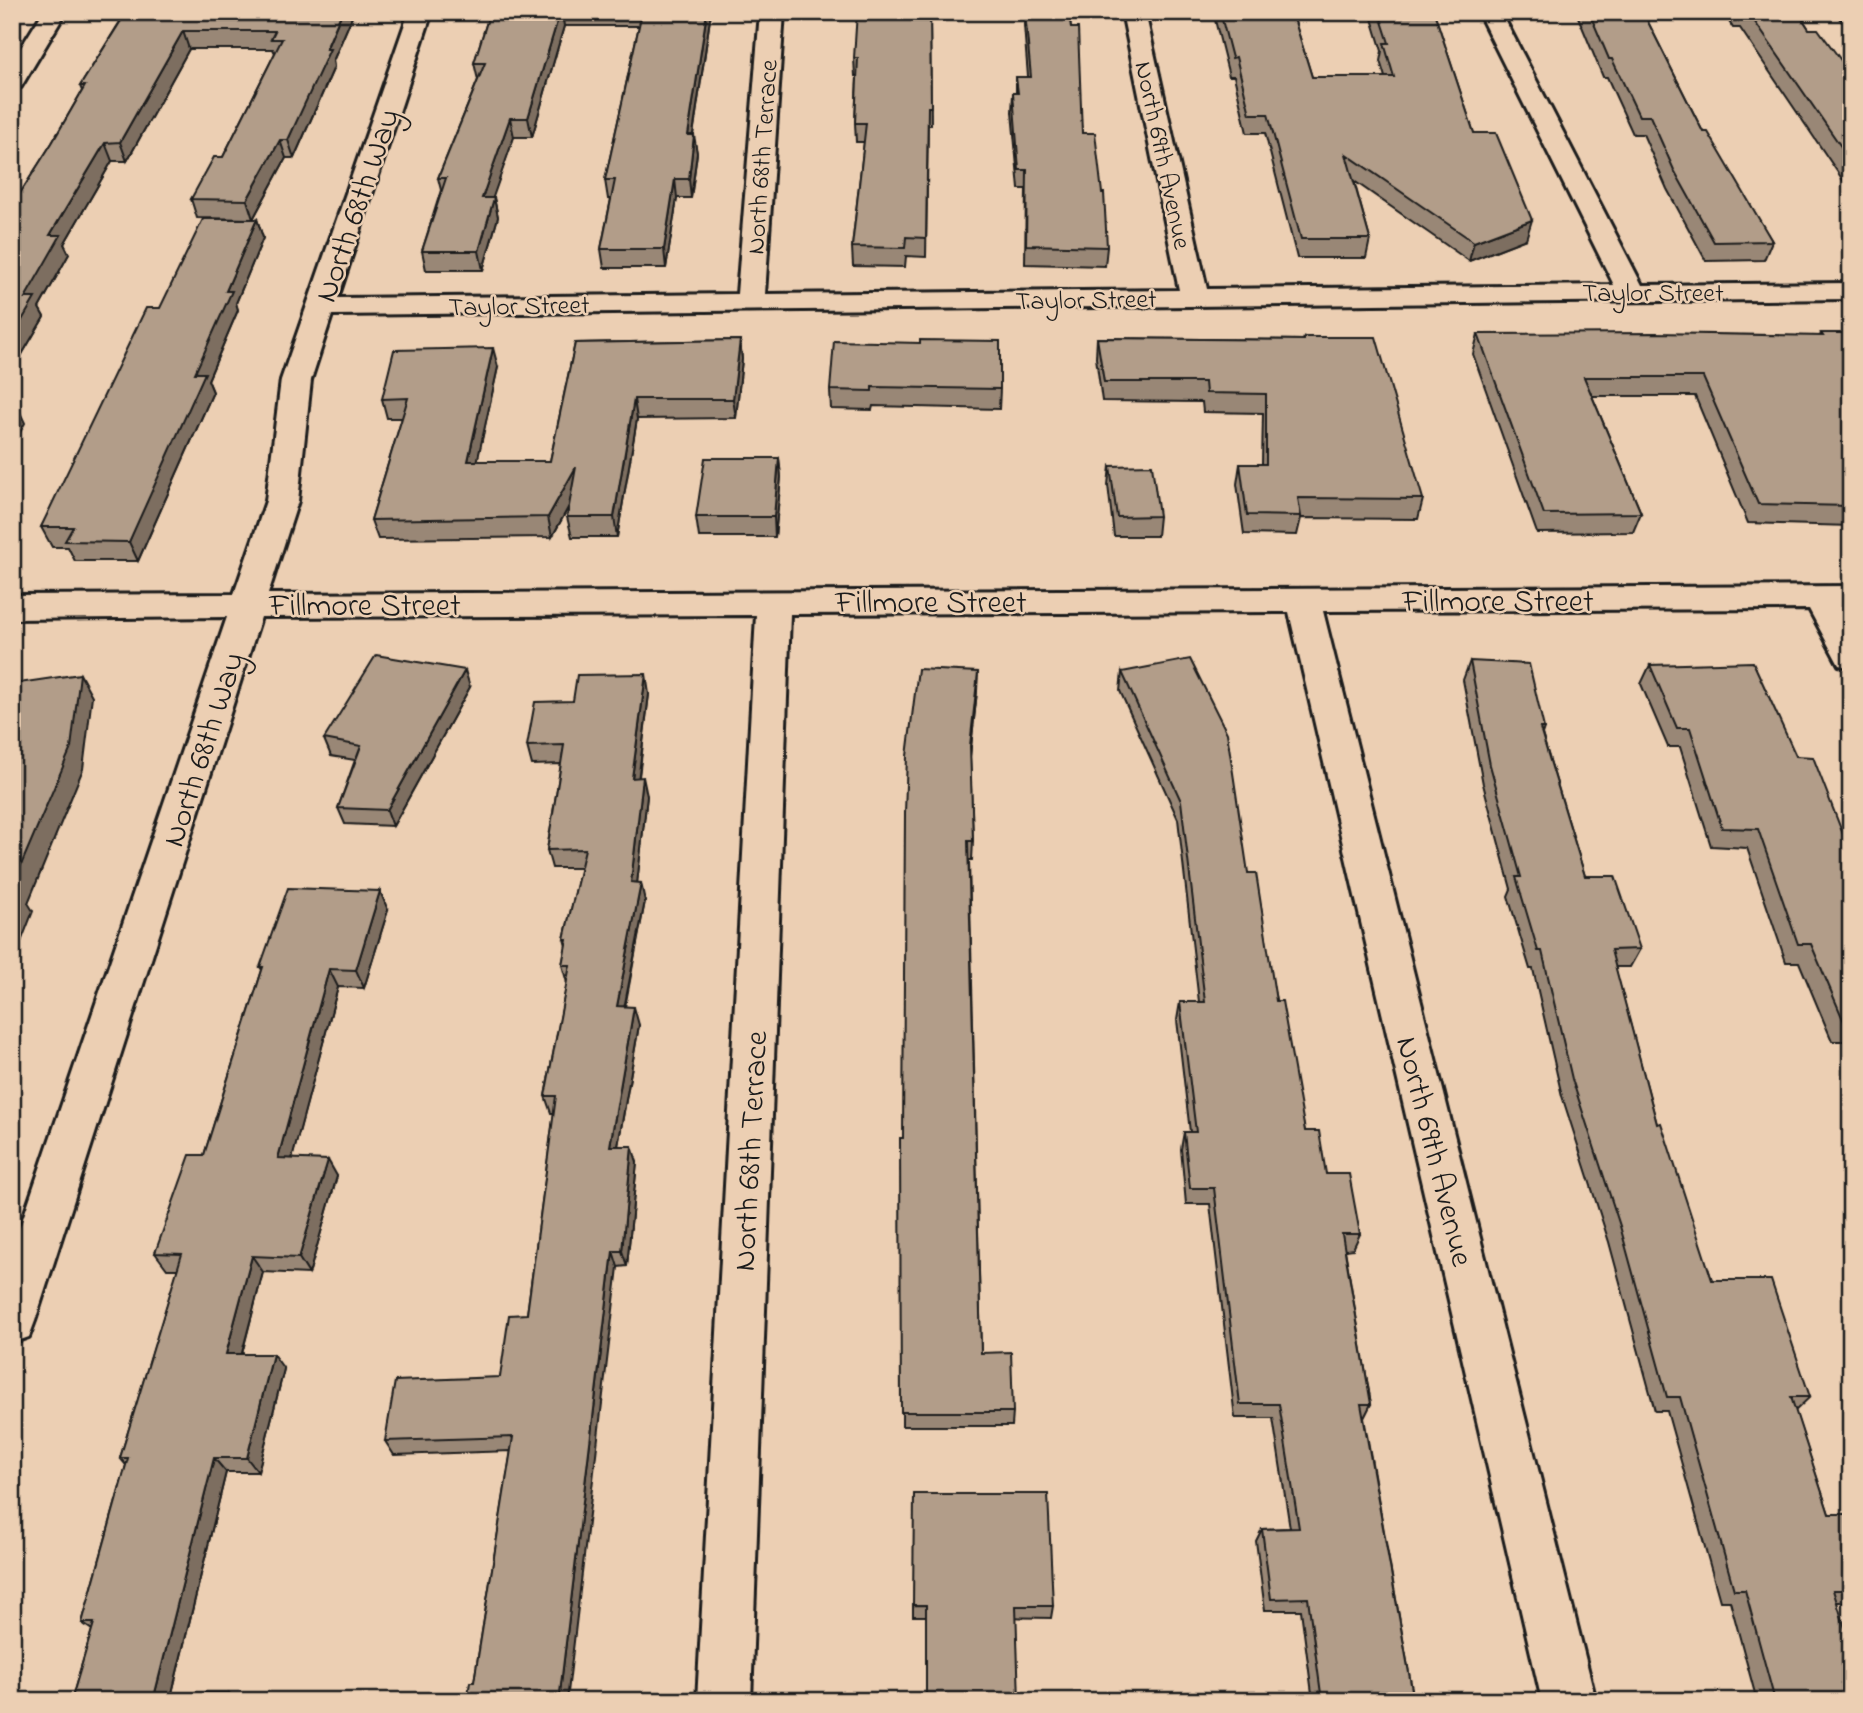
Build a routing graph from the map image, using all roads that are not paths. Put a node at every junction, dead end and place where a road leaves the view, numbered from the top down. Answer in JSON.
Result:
{"nodes":[{"id":1,"x":55,"y":12,"type":"edge"},
{"id":2,"x":421,"y":12,"type":"edge"},
{"id":3,"x":772,"y":12,"type":"edge"},
{"id":4,"x":1133,"y":12,"type":"edge"},
{"id":5,"x":1489,"y":12,"type":"edge"},
{"id":6,"x":12,"y":82,"type":"edge"},
{"id":7,"x":1851,"y":291,"type":"edge"},
{"id":8,"x":1632,"y":292,"type":"junction"},
{"id":9,"x":1195,"y":298,"type":"junction"},
{"id":10,"x":750,"y":303,"type":"junction"},
{"id":11,"x":322,"y":307,"type":"junction"},
{"id":12,"x":1835,"y":597,"type":"edge"},
{"id":13,"x":774,"y":601,"type":"junction"},
{"id":14,"x":1303,"y":601,"type":"junction"},
{"id":15,"x":250,"y":605,"type":"junction"},
{"id":16,"x":12,"y":607,"type":"edge"},
{"id":17,"x":1851,"y":656,"type":"edge"},
{"id":18,"x":12,"y":1321,"type":"edge"},
{"id":19,"x":724,"y":1701,"type":"edge"},
{"id":20,"x":1569,"y":1701,"type":"edge"}],
"edges":[{"from":1,"to":6,"type":"street"},
{"from":2,"to":11,"type":"street","name":"North 68th Way"},
{"from":3,"to":10,"type":"street","name":"North 68th Terrace"},
{"from":4,"to":9,"type":"street","name":"North 69th Avenue"},
{"from":5,"to":8,"type":"street"},
{"from":7,"to":8,"type":"street","name":"Taylor Street"},
{"from":8,"to":9,"type":"street","name":"Taylor Street"},
{"from":9,"to":10,"type":"street","name":"Taylor Street"},
{"from":10,"to":11,"type":"street","name":"Taylor Street"},
{"from":11,"to":15,"type":"street","name":"North 68th Way"},
{"from":12,"to":14,"type":"street","name":"Fillmore Street"},
{"from":12,"to":17,"type":"street"},
{"from":13,"to":14,"type":"street","name":"Fillmore Street"},
{"from":13,"to":15,"type":"street","name":"Fillmore Street"},
{"from":13,"to":19,"type":"street","name":"North 68th Terrace"},
{"from":14,"to":20,"type":"street","name":"North 69th Avenue"},
{"from":15,"to":16,"type":"street","name":"Fillmore Street"},
{"from":15,"to":18,"type":"street","name":"North 68th Way"}]}
